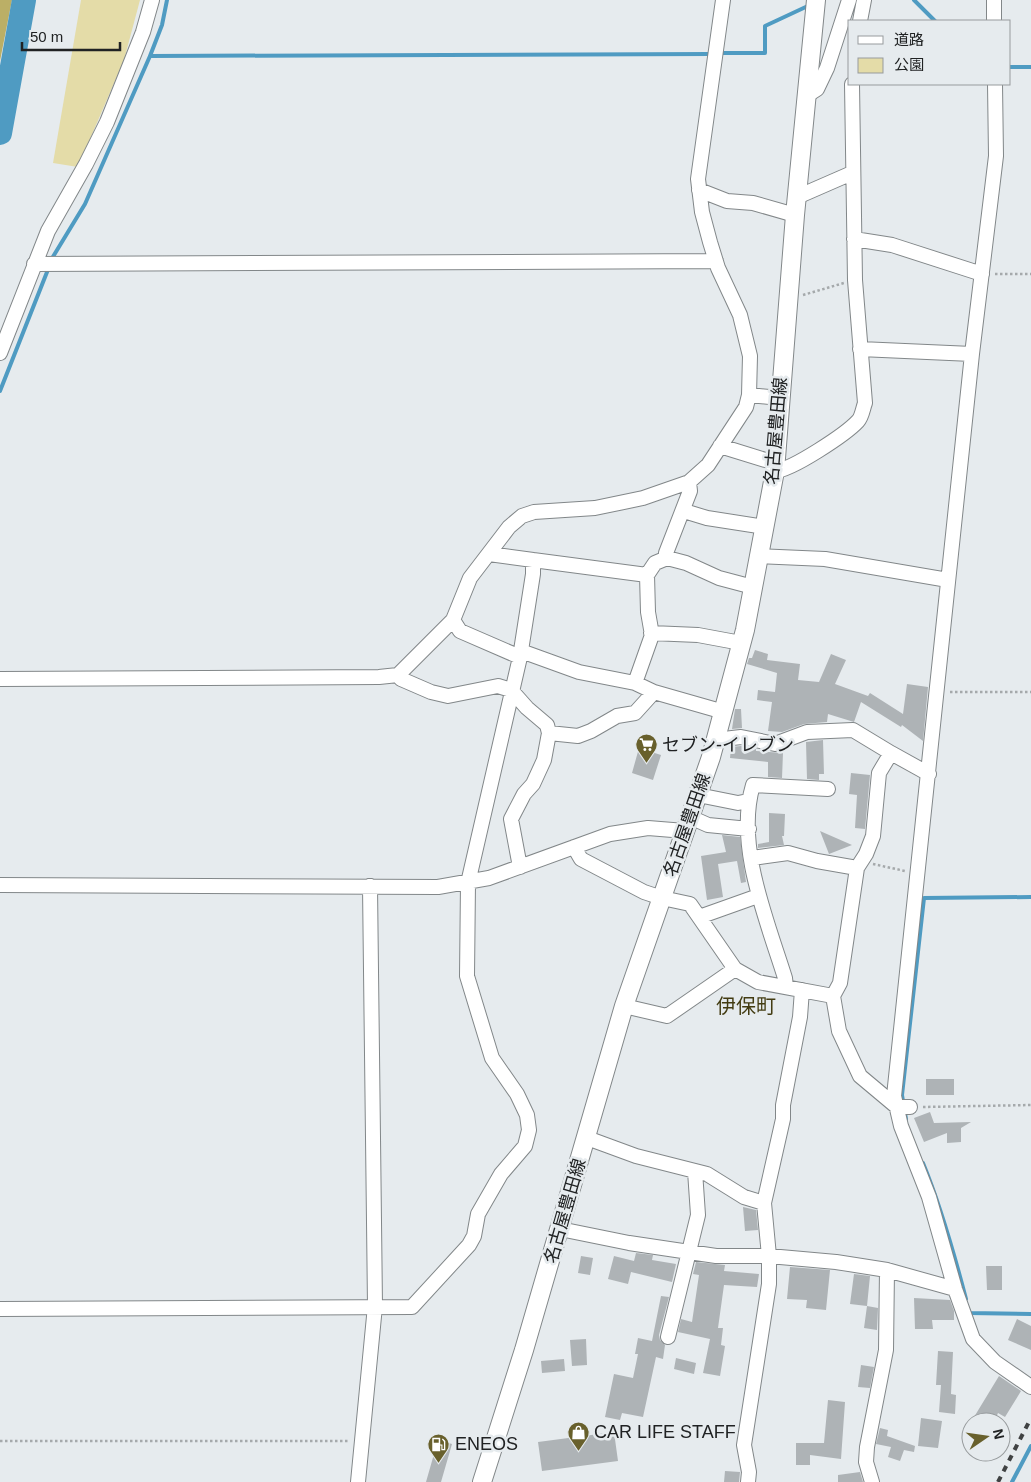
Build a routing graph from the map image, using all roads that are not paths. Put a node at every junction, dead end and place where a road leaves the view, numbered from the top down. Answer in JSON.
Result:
{"nodes":[{"id":1,"x":152,"y":0,"type":"edge"},
{"id":2,"x":723,"y":0,"type":"edge"},
{"id":3,"x":849,"y":0,"type":"edge"},
{"id":4,"x":864,"y":0,"type":"edge"},
{"id":5,"x":994,"y":0,"type":"edge"},
{"id":6,"x":815,"y":6,"type":"edge"},
{"id":7,"x":860,"y":20,"type":"edge"},
{"id":8,"x":994,"y":20,"type":"edge"},
{"id":9,"x":852,"y":85,"type":"edge"},
{"id":10,"x":995,"y":85,"type":"edge"},
{"id":11,"x":806,"y":96,"type":"junction"},
{"id":12,"x":852,"y":173,"type":"junction"},
{"id":13,"x":699,"y":190,"type":"junction"},
{"id":14,"x":797,"y":196,"type":"junction"},
{"id":15,"x":795,"y":215,"type":"junction"},
{"id":16,"x":854,"y":239,"type":"junction"},
{"id":17,"x":716,"y":261,"type":"junction"},
{"id":18,"x":37,"y":264,"type":"junction"},
{"id":19,"x":982,"y":274,"type":"junction"},
{"id":20,"x":860,"y":349,"type":"junction"},
{"id":21,"x":0,"y":353,"type":"edge"},
{"id":22,"x":972,"y":354,"type":"junction"},
{"id":23,"x":749,"y":395,"type":"junction"},
{"id":24,"x":779,"y":398,"type":"junction"},
{"id":25,"x":720,"y":446,"type":"junction"},
{"id":26,"x":775,"y":467,"type":"junction"},
{"id":27,"x":689,"y":482,"type":"junction"},
{"id":28,"x":684,"y":511,"type":"junction"},
{"id":29,"x":765,"y":527,"type":"junction"},
{"id":30,"x":488,"y":554,"type":"junction"},
{"id":31,"x":759,"y":556,"type":"junction"},
{"id":32,"x":667,"y":558,"type":"junction"},
{"id":33,"x":533,"y":560,"type":"junction"},
{"id":34,"x":647,"y":575,"type":"junction"},
{"id":35,"x":948,"y":580,"type":"junction"},
{"id":36,"x":753,"y":587,"type":"junction"},
{"id":37,"x":453,"y":620,"type":"junction"},
{"id":38,"x":651,"y":633,"type":"junction"},
{"id":39,"x":741,"y":643,"type":"junction"},
{"id":40,"x":520,"y":654,"type":"junction"},
{"id":41,"x":398,"y":675,"type":"junction"},
{"id":42,"x":0,"y":678,"type":"edge"},
{"id":43,"x":635,"y":683,"type":"junction"},
{"id":44,"x":511,"y":690,"type":"junction"},
{"id":45,"x":654,"y":692,"type":"junction"},
{"id":46,"x":724,"y":712,"type":"junction"},
{"id":47,"x":549,"y":733,"type":"junction"},
{"id":48,"x":716,"y":740,"type":"junction"},
{"id":49,"x":891,"y":753,"type":"junction"},
{"id":50,"x":929,"y":774,"type":"junction"},
{"id":51,"x":828,"y":789,"type":"dead end"},
{"id":52,"x":698,"y":794,"type":"junction"},
{"id":53,"x":748,"y":802,"type":"junction"},
{"id":54,"x":687,"y":824,"type":"junction"},
{"id":55,"x":749,"y":829,"type":"junction"},
{"id":56,"x":574,"y":847,"type":"junction"},
{"id":57,"x":752,"y":858,"type":"junction"},
{"id":58,"x":860,"y":864,"type":"junction"},
{"id":59,"x":520,"y":867,"type":"junction"},
{"id":60,"x":468,"y":883,"type":"junction"},
{"id":61,"x":0,"y":885,"type":"edge"},
{"id":62,"x":370,"y":886,"type":"junction"},
{"id":63,"x":758,"y":896,"type":"junction"},
{"id":64,"x":662,"y":898,"type":"junction"},
{"id":65,"x":699,"y":917,"type":"junction"},
{"id":66,"x":736,"y":969,"type":"junction"},
{"id":67,"x":786,"y":987,"type":"junction"},
{"id":68,"x":802,"y":990,"type":"junction"},
{"id":69,"x":833,"y":996,"type":"junction"},
{"id":70,"x":624,"y":1006,"type":"junction"},
{"id":71,"x":903,"y":1108,"type":"junction"},
{"id":72,"x":587,"y":1138,"type":"junction"},
{"id":73,"x":695,"y":1171,"type":"junction"},
{"id":74,"x":764,"y":1203,"type":"junction"},
{"id":75,"x":560,"y":1229,"type":"junction"},
{"id":76,"x":687,"y":1251,"type":"junction"},
{"id":77,"x":769,"y":1256,"type":"junction"},
{"id":78,"x":887,"y":1270,"type":"junction"},
{"id":79,"x":955,"y":1289,"type":"junction"},
{"id":80,"x":375,"y":1306,"type":"junction"},
{"id":81,"x":0,"y":1309,"type":"edge"},
{"id":82,"x":668,"y":1337,"type":"dead end"},
{"id":83,"x":1030,"y":1386,"type":"edge"},
{"id":84,"x":358,"y":1482,"type":"edge"},
{"id":85,"x":482,"y":1482,"type":"edge"},
{"id":86,"x":748,"y":1482,"type":"edge"},
{"id":87,"x":872,"y":1482,"type":"edge"}],
"edges":[{"from":1,"to":18,"type":"street"},
{"from":2,"to":13,"type":"street"},
{"from":3,"to":11,"type":"street"},
{"from":4,"to":7,"type":"street"},
{"from":5,"to":8,"type":"street"},
{"from":6,"to":11,"type":"main road","name":"名古屋豊田線"},
{"from":9,"to":12,"type":"street"},
{"from":10,"to":19,"type":"street"},
{"from":11,"to":14,"type":"main road","name":"名古屋豊田線"},
{"from":12,"to":14,"type":"street"},
{"from":12,"to":16,"type":"street"},
{"from":13,"to":15,"type":"street"},
{"from":13,"to":17,"type":"street"},
{"from":14,"to":15,"type":"main road","name":"名古屋豊田線"},
{"from":15,"to":24,"type":"main road","name":"名古屋豊田線"},
{"from":16,"to":19,"type":"street"},
{"from":16,"to":20,"type":"street"},
{"from":17,"to":18,"type":"street"},
{"from":17,"to":23,"type":"street"},
{"from":18,"to":21,"type":"street"},
{"from":19,"to":22,"type":"street"},
{"from":20,"to":22,"type":"street"},
{"from":20,"to":26,"type":"street"},
{"from":22,"to":35,"type":"street"},
{"from":23,"to":24,"type":"street"},
{"from":23,"to":25,"type":"street"},
{"from":24,"to":26,"type":"main road","name":"名古屋豊田線"},
{"from":25,"to":26,"type":"street"},
{"from":25,"to":27,"type":"street"},
{"from":26,"to":29,"type":"main road","name":"名古屋豊田線"},
{"from":27,"to":28,"type":"street"},
{"from":27,"to":30,"type":"street"},
{"from":28,"to":29,"type":"street"},
{"from":28,"to":32,"type":"street"},
{"from":29,"to":31,"type":"main road","name":"名古屋豊田線"},
{"from":30,"to":33,"type":"street"},
{"from":30,"to":37,"type":"street"},
{"from":31,"to":35,"type":"street"},
{"from":31,"to":36,"type":"main road","name":"名古屋豊田線"},
{"from":32,"to":34,"type":"street"},
{"from":32,"to":36,"type":"street"},
{"from":33,"to":34,"type":"street"},
{"from":33,"to":40,"type":"street"},
{"from":34,"to":38,"type":"street"},
{"from":35,"to":50,"type":"street"},
{"from":36,"to":39,"type":"main road","name":"名古屋豊田線"},
{"from":37,"to":40,"type":"street"},
{"from":37,"to":41,"type":"street"},
{"from":38,"to":39,"type":"street"},
{"from":38,"to":43,"type":"street"},
{"from":39,"to":46,"type":"main road","name":"名古屋豊田線"},
{"from":40,"to":43,"type":"street"},
{"from":40,"to":44,"type":"street"},
{"from":41,"to":42,"type":"street"},
{"from":41,"to":44,"type":"street"},
{"from":43,"to":45,"type":"street"},
{"from":44,"to":47,"type":"street"},
{"from":44,"to":60,"type":"street"},
{"from":45,"to":46,"type":"street"},
{"from":45,"to":47,"type":"street"},
{"from":46,"to":48,"type":"main road","name":"名古屋豊田線"},
{"from":47,"to":59,"type":"street"},
{"from":48,"to":49,"type":"street"},
{"from":48,"to":52,"type":"main road","name":"名古屋豊田線"},
{"from":49,"to":50,"type":"street"},
{"from":49,"to":58,"type":"street"},
{"from":50,"to":71,"type":"street"},
{"from":51,"to":53,"type":"street"},
{"from":52,"to":53,"type":"street"},
{"from":52,"to":54,"type":"main road","name":"名古屋豊田線"},
{"from":53,"to":55,"type":"street"},
{"from":54,"to":55,"type":"street"},
{"from":54,"to":56,"type":"street"},
{"from":54,"to":64,"type":"main road","name":"名古屋豊田線"},
{"from":55,"to":57,"type":"street"},
{"from":56,"to":59,"type":"street"},
{"from":56,"to":64,"type":"street"},
{"from":57,"to":58,"type":"street"},
{"from":57,"to":63,"type":"street"},
{"from":58,"to":69,"type":"street"},
{"from":59,"to":60,"type":"street"},
{"from":60,"to":62,"type":"street"},
{"from":60,"to":80,"type":"street"},
{"from":61,"to":62,"type":"street"},
{"from":62,"to":80,"type":"street"},
{"from":63,"to":65,"type":"street"},
{"from":63,"to":67,"type":"street"},
{"from":64,"to":65,"type":"street"},
{"from":64,"to":70,"type":"main road","name":"名古屋豊田線"},
{"from":65,"to":66,"type":"street"},
{"from":66,"to":67,"type":"street"},
{"from":66,"to":70,"type":"street"},
{"from":67,"to":68,"type":"street"},
{"from":68,"to":69,"type":"street"},
{"from":68,"to":74,"type":"street"},
{"from":69,"to":71,"type":"street"},
{"from":70,"to":72,"type":"main road","name":"名古屋豊田線"},
{"from":71,"to":79,"type":"street"},
{"from":72,"to":73,"type":"street"},
{"from":72,"to":75,"type":"main road","name":"名古屋豊田線"},
{"from":73,"to":74,"type":"street"},
{"from":73,"to":76,"type":"street"},
{"from":74,"to":77,"type":"street"},
{"from":75,"to":76,"type":"street"},
{"from":75,"to":85,"type":"main road","name":"名古屋豊田線"},
{"from":76,"to":77,"type":"street"},
{"from":76,"to":82,"type":"street"},
{"from":77,"to":78,"type":"street"},
{"from":77,"to":86,"type":"street"},
{"from":78,"to":79,"type":"street"},
{"from":78,"to":87,"type":"street"},
{"from":79,"to":83,"type":"street"},
{"from":80,"to":81,"type":"street"},
{"from":80,"to":84,"type":"street"}]}
